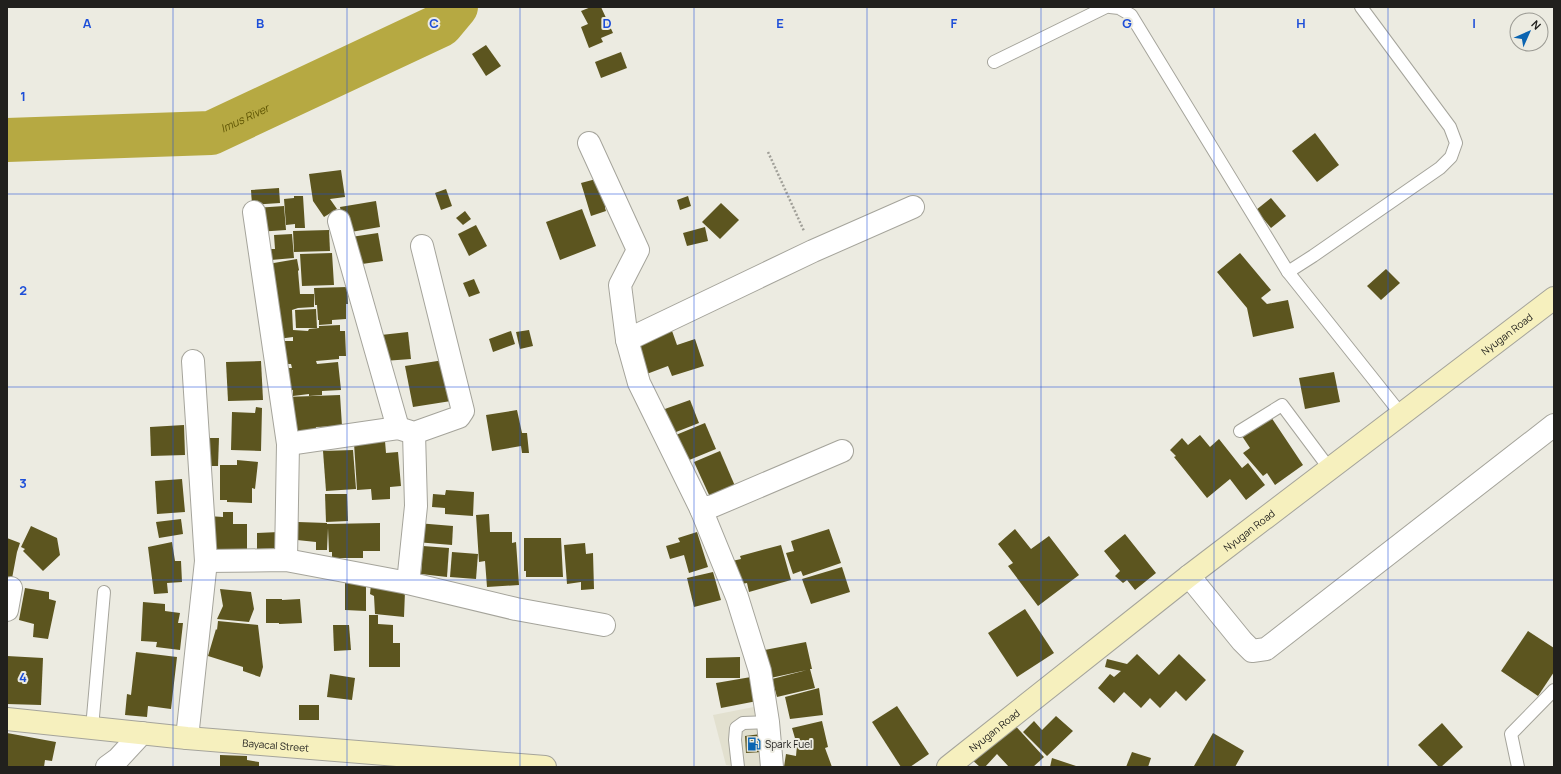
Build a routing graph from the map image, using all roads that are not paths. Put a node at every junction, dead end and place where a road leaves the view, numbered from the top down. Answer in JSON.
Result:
{"nodes":[{"id":1,"x":1106,"y":7,"type":"edge"},
{"id":2,"x":1110,"y":7,"type":"edge"},
{"id":3,"x":1361,"y":7,"type":"edge"},
{"id":4,"x":994,"y":62,"type":"dead end"},
{"id":5,"x":589,"y":143,"type":"dead end"},
{"id":6,"x":913,"y":207,"type":"dead end"},
{"id":7,"x":254,"y":212,"type":"dead end"},
{"id":8,"x":338,"y":221,"type":"dead end"},
{"id":9,"x":422,"y":246,"type":"dead end"},
{"id":10,"x":1288,"y":272,"type":"junction"},
{"id":11,"x":1554,"y":298,"type":"edge"},
{"id":12,"x":627,"y":340,"type":"junction"},
{"id":13,"x":193,"y":361,"type":"dead end"},
{"id":14,"x":1401,"y":414,"type":"junction"},
{"id":15,"x":1554,"y":425,"type":"edge"},
{"id":16,"x":406,"y":430,"type":"junction"},
{"id":17,"x":1240,"y":431,"type":"dead end"},
{"id":18,"x":288,"y":444,"type":"junction"},
{"id":19,"x":842,"y":451,"type":"dead end"},
{"id":20,"x":1329,"y":468,"type":"junction"},
{"id":21,"x":702,"y":509,"type":"junction"},
{"id":22,"x":286,"y":560,"type":"junction"},
{"id":23,"x":206,"y":561,"type":"junction"},
{"id":24,"x":1189,"y":576,"type":"junction"},
{"id":25,"x":408,"y":583,"type":"junction"},
{"id":26,"x":11,"y":588,"type":"dead end"},
{"id":27,"x":104,"y":592,"type":"dead end"},
{"id":28,"x":7,"y":610,"type":"edge"},
{"id":29,"x":604,"y":625,"type":"dead end"},
{"id":30,"x":1554,"y":690,"type":"edge"},
{"id":31,"x":7,"y":719,"type":"edge"},
{"id":32,"x":768,"y":722,"type":"junction"},
{"id":33,"x":92,"y":728,"type":"junction"},
{"id":34,"x":142,"y":734,"type":"junction"},
{"id":35,"x":187,"y":738,"type":"junction"},
{"id":36,"x":107,"y":767,"type":"edge"},
{"id":37,"x":545,"y":767,"type":"edge"},
{"id":38,"x":738,"y":767,"type":"edge"},
{"id":39,"x":772,"y":767,"type":"edge"},
{"id":40,"x":948,"y":767,"type":"edge"},
{"id":41,"x":1518,"y":767,"type":"edge"}],
"edges":[{"from":1,"to":4,"type":"lane"},
{"from":2,"to":10,"type":"lane"},
{"from":3,"to":10,"type":"lane"},
{"from":5,"to":12,"type":"street"},
{"from":6,"to":12,"type":"street"},
{"from":7,"to":18,"type":"street"},
{"from":8,"to":16,"type":"street"},
{"from":9,"to":16,"type":"street"},
{"from":10,"to":14,"type":"lane"},
{"from":11,"to":14,"type":"main road","name":"Nyugan Road"},
{"from":12,"to":21,"type":"street"},
{"from":13,"to":23,"type":"street"},
{"from":14,"to":20,"type":"main road","name":"Nyugan Road"},
{"from":15,"to":24,"type":"street"},
{"from":16,"to":18,"type":"street"},
{"from":16,"to":25,"type":"street"},
{"from":17,"to":20,"type":"lane"},
{"from":18,"to":22,"type":"street"},
{"from":19,"to":21,"type":"street"},
{"from":20,"to":24,"type":"main road","name":"Nyugan Road"},
{"from":21,"to":32,"type":"street"},
{"from":22,"to":23,"type":"street"},
{"from":22,"to":25,"type":"street"},
{"from":23,"to":35,"type":"street"},
{"from":24,"to":40,"type":"main road","name":"Nyugan Road"},
{"from":25,"to":29,"type":"street"},
{"from":26,"to":28,"type":"street"},
{"from":27,"to":33,"type":"lane"},
{"from":30,"to":41,"type":"lane"},
{"from":31,"to":33,"type":"main road","name":"Bayacal Street"},
{"from":32,"to":38,"type":"lane"},
{"from":32,"to":39,"type":"street"},
{"from":33,"to":34,"type":"main road","name":"Bayacal Street"},
{"from":34,"to":35,"type":"main road","name":"Bayacal Street"},
{"from":34,"to":36,"type":"street"},
{"from":35,"to":37,"type":"main road","name":"Bayacal Street"}]}
